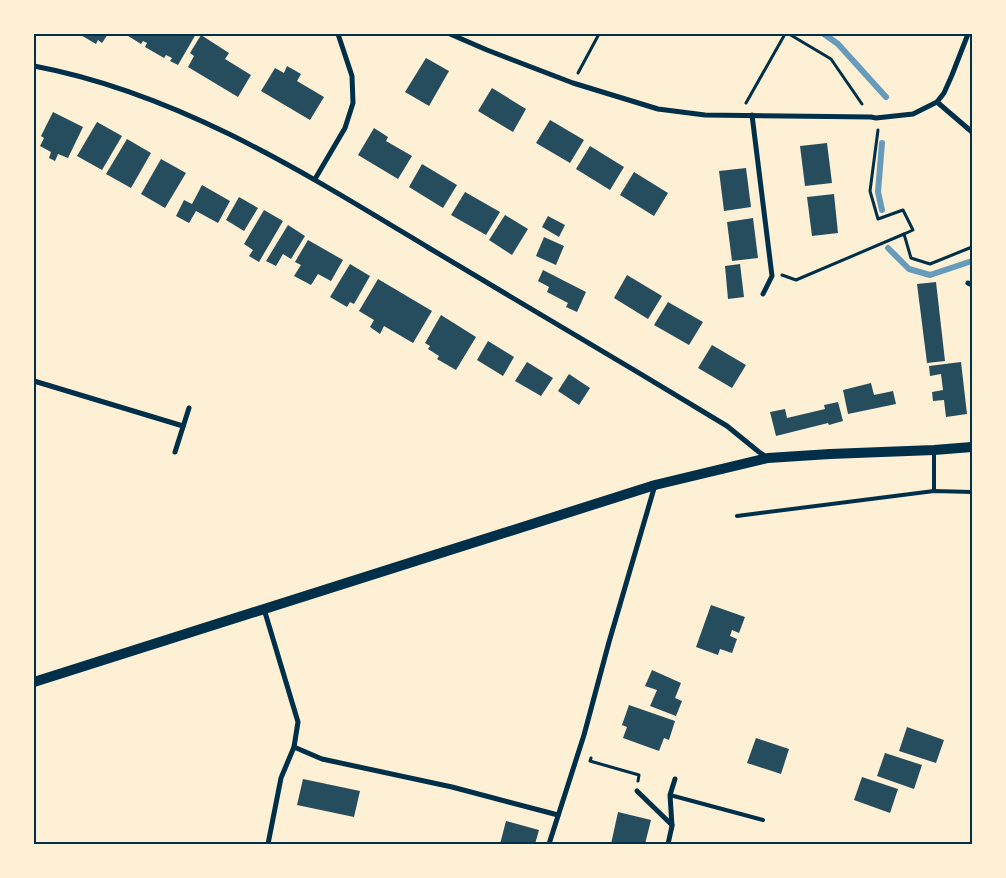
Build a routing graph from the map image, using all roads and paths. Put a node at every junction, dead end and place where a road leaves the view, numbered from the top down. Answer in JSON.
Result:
{"nodes":[{"id":1,"x":340,"y":34,"type":"edge"},
{"id":2,"x":450,"y":34,"type":"edge"},
{"id":3,"x":599,"y":34,"type":"edge"},
{"id":4,"x":787,"y":34,"type":"edge"},
{"id":5,"x":968,"y":34,"type":"edge"},
{"id":6,"x":34,"y":66,"type":"edge"},
{"id":7,"x":573,"y":83,"type":"junction"},
{"id":8,"x":937,"y":102,"type":"junction"},
{"id":9,"x":752,"y":115,"type":"junction"},
{"id":10,"x":739,"y":116,"type":"junction"},
{"id":11,"x":874,"y":118,"type":"junction"},
{"id":12,"x":972,"y":132,"type":"edge"},
{"id":13,"x":315,"y":179,"type":"junction"},
{"id":14,"x":904,"y":234,"type":"junction"},
{"id":15,"x":972,"y":247,"type":"edge"},
{"id":16,"x":772,"y":276,"type":"junction"},
{"id":17,"x":763,"y":294,"type":"dead end"},
{"id":18,"x":34,"y":381,"type":"edge"},
{"id":19,"x":188,"y":408,"type":"dead end"},
{"id":20,"x":183,"y":426,"type":"junction"},
{"id":21,"x":972,"y":447,"type":"edge"},
{"id":22,"x":934,"y":450,"type":"junction"},
{"id":23,"x":175,"y":452,"type":"dead end"},
{"id":24,"x":768,"y":458,"type":"junction"},
{"id":25,"x":655,"y":485,"type":"junction"},
{"id":26,"x":934,"y":490,"type":"junction"},
{"id":27,"x":972,"y":492,"type":"edge"},
{"id":28,"x":737,"y":516,"type":"dead end"},
{"id":29,"x":264,"y":608,"type":"junction"},
{"id":30,"x":34,"y":682,"type":"edge"},
{"id":31,"x":294,"y":747,"type":"junction"},
{"id":32,"x":593,"y":754,"type":"dead end"},
{"id":33,"x":675,"y":779,"type":"dead end"},
{"id":34,"x":637,"y":791,"type":"joint"},
{"id":35,"x":670,"y":795,"type":"junction"},
{"id":36,"x":558,"y":815,"type":"junction"},
{"id":37,"x":763,"y":820,"type":"dead end"},
{"id":38,"x":672,"y":826,"type":"junction"},
{"id":39,"x":268,"y":844,"type":"edge"},
{"id":40,"x":550,"y":844,"type":"edge"},
{"id":41,"x":668,"y":844,"type":"edge"}],
"edges":[{"from":1,"to":13,"type":"street"},
{"from":2,"to":7,"type":"street"},
{"from":3,"to":7,"type":"path"},
{"from":4,"to":10,"type":"path"},
{"from":4,"to":11,"type":"path"},
{"from":5,"to":8,"type":"street"},
{"from":6,"to":13,"type":"street"},
{"from":7,"to":10,"type":"street"},
{"from":8,"to":11,"type":"street"},
{"from":8,"to":12,"type":"street"},
{"from":9,"to":10,"type":"street"},
{"from":9,"to":11,"type":"street"},
{"from":9,"to":16,"type":"street"},
{"from":11,"to":14,"type":"path"},
{"from":13,"to":24,"type":"street"},
{"from":14,"to":15,"type":"path"},
{"from":14,"to":16,"type":"path"},
{"from":16,"to":17,"type":"street"},
{"from":18,"to":20,"type":"street"},
{"from":19,"to":20,"type":"street"},
{"from":20,"to":23,"type":"street"},
{"from":21,"to":22,"type":"main road"},
{"from":22,"to":24,"type":"main road"},
{"from":22,"to":26,"type":"lane"},
{"from":24,"to":25,"type":"main road"},
{"from":25,"to":29,"type":"main road"},
{"from":25,"to":36,"type":"street"},
{"from":26,"to":27,"type":"lane"},
{"from":26,"to":28,"type":"lane"},
{"from":29,"to":30,"type":"main road"},
{"from":29,"to":31,"type":"street"},
{"from":31,"to":36,"type":"street"},
{"from":31,"to":39,"type":"street"},
{"from":32,"to":34,"type":"path"},
{"from":33,"to":35,"type":"street"},
{"from":34,"to":38,"type":"street"},
{"from":35,"to":37,"type":"lane"},
{"from":35,"to":38,"type":"street"},
{"from":36,"to":40,"type":"street"},
{"from":38,"to":41,"type":"street"}]}
